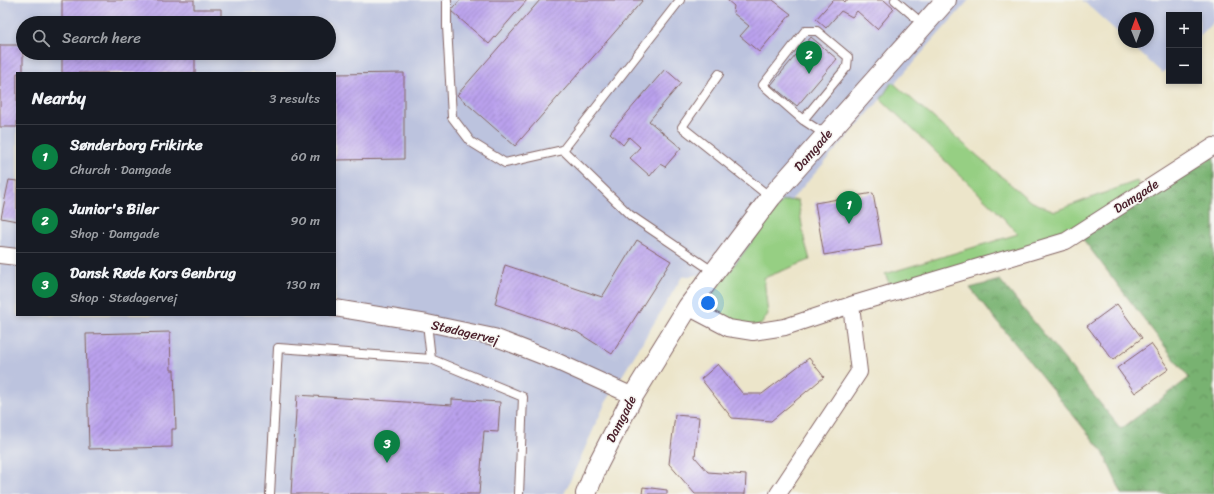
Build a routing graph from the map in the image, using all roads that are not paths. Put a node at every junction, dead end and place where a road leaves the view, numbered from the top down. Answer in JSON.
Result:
{"nodes":[{"id":1,"x":447,"y":0,"type":"edge"},
{"id":2,"x":680,"y":0,"type":"edge"},
{"id":3,"x":895,"y":0,"type":"edge"},
{"id":4,"x":946,"y":0,"type":"edge"},
{"id":5,"x":924,"y":25,"type":"junction"},
{"id":6,"x":719,"y":74,"type":"dead end"},
{"id":7,"x":803,"y":120,"type":"junction"},
{"id":8,"x":826,"y":135,"type":"junction"},
{"id":9,"x":1214,"y":146,"type":"edge"},
{"id":10,"x":563,"y":150,"type":"junction"},
{"id":11,"x":771,"y":197,"type":"junction"},
{"id":12,"x":0,"y":255,"type":"edge"},
{"id":13,"x":16,"y":258,"type":"edge"},
{"id":14,"x":715,"y":272,"type":"junction"},
{"id":15,"x":851,"y":305,"type":"junction"},
{"id":16,"x":688,"y":307,"type":"junction"},
{"id":17,"x":336,"y":308,"type":"edge"},
{"id":18,"x":427,"y":323,"type":"junction"},
{"id":19,"x":431,"y":359,"type":"junction"},
{"id":20,"x":633,"y":396,"type":"junction"},
{"id":21,"x":270,"y":494,"type":"edge"},
{"id":22,"x":519,"y":494,"type":"edge"},
{"id":23,"x":586,"y":494,"type":"edge"},
{"id":24,"x":778,"y":494,"type":"edge"}],
"edges":[{"from":1,"to":10,"type":"lane"},
{"from":2,"to":10,"type":"lane"},
{"from":3,"to":5,"type":"lane"},
{"from":4,"to":5,"type":"street","name":"Damgade"},
{"from":5,"to":8,"type":"street","name":"Damgade"},
{"from":6,"to":11,"type":"lane"},
{"from":7,"to":7,"type":"lane"},
{"from":7,"to":8,"type":"lane"},
{"from":8,"to":11,"type":"street","name":"Damgade"},
{"from":9,"to":15,"type":"street","name":"Damgade"},
{"from":10,"to":14,"type":"lane"},
{"from":11,"to":14,"type":"street","name":"Damgade"},
{"from":12,"to":13,"type":"street"},
{"from":14,"to":16,"type":"street","name":"Damgade"},
{"from":15,"to":16,"type":"street","name":"Damgade"},
{"from":15,"to":24,"type":"street"},
{"from":16,"to":20,"type":"street","name":"Damgade"},
{"from":17,"to":18,"type":"street","name":"Stødagervej"},
{"from":18,"to":19,"type":"lane"},
{"from":18,"to":20,"type":"street","name":"Stødagervej"},
{"from":19,"to":21,"type":"lane"},
{"from":19,"to":22,"type":"lane"},
{"from":20,"to":23,"type":"street","name":"Damgade"}]}
